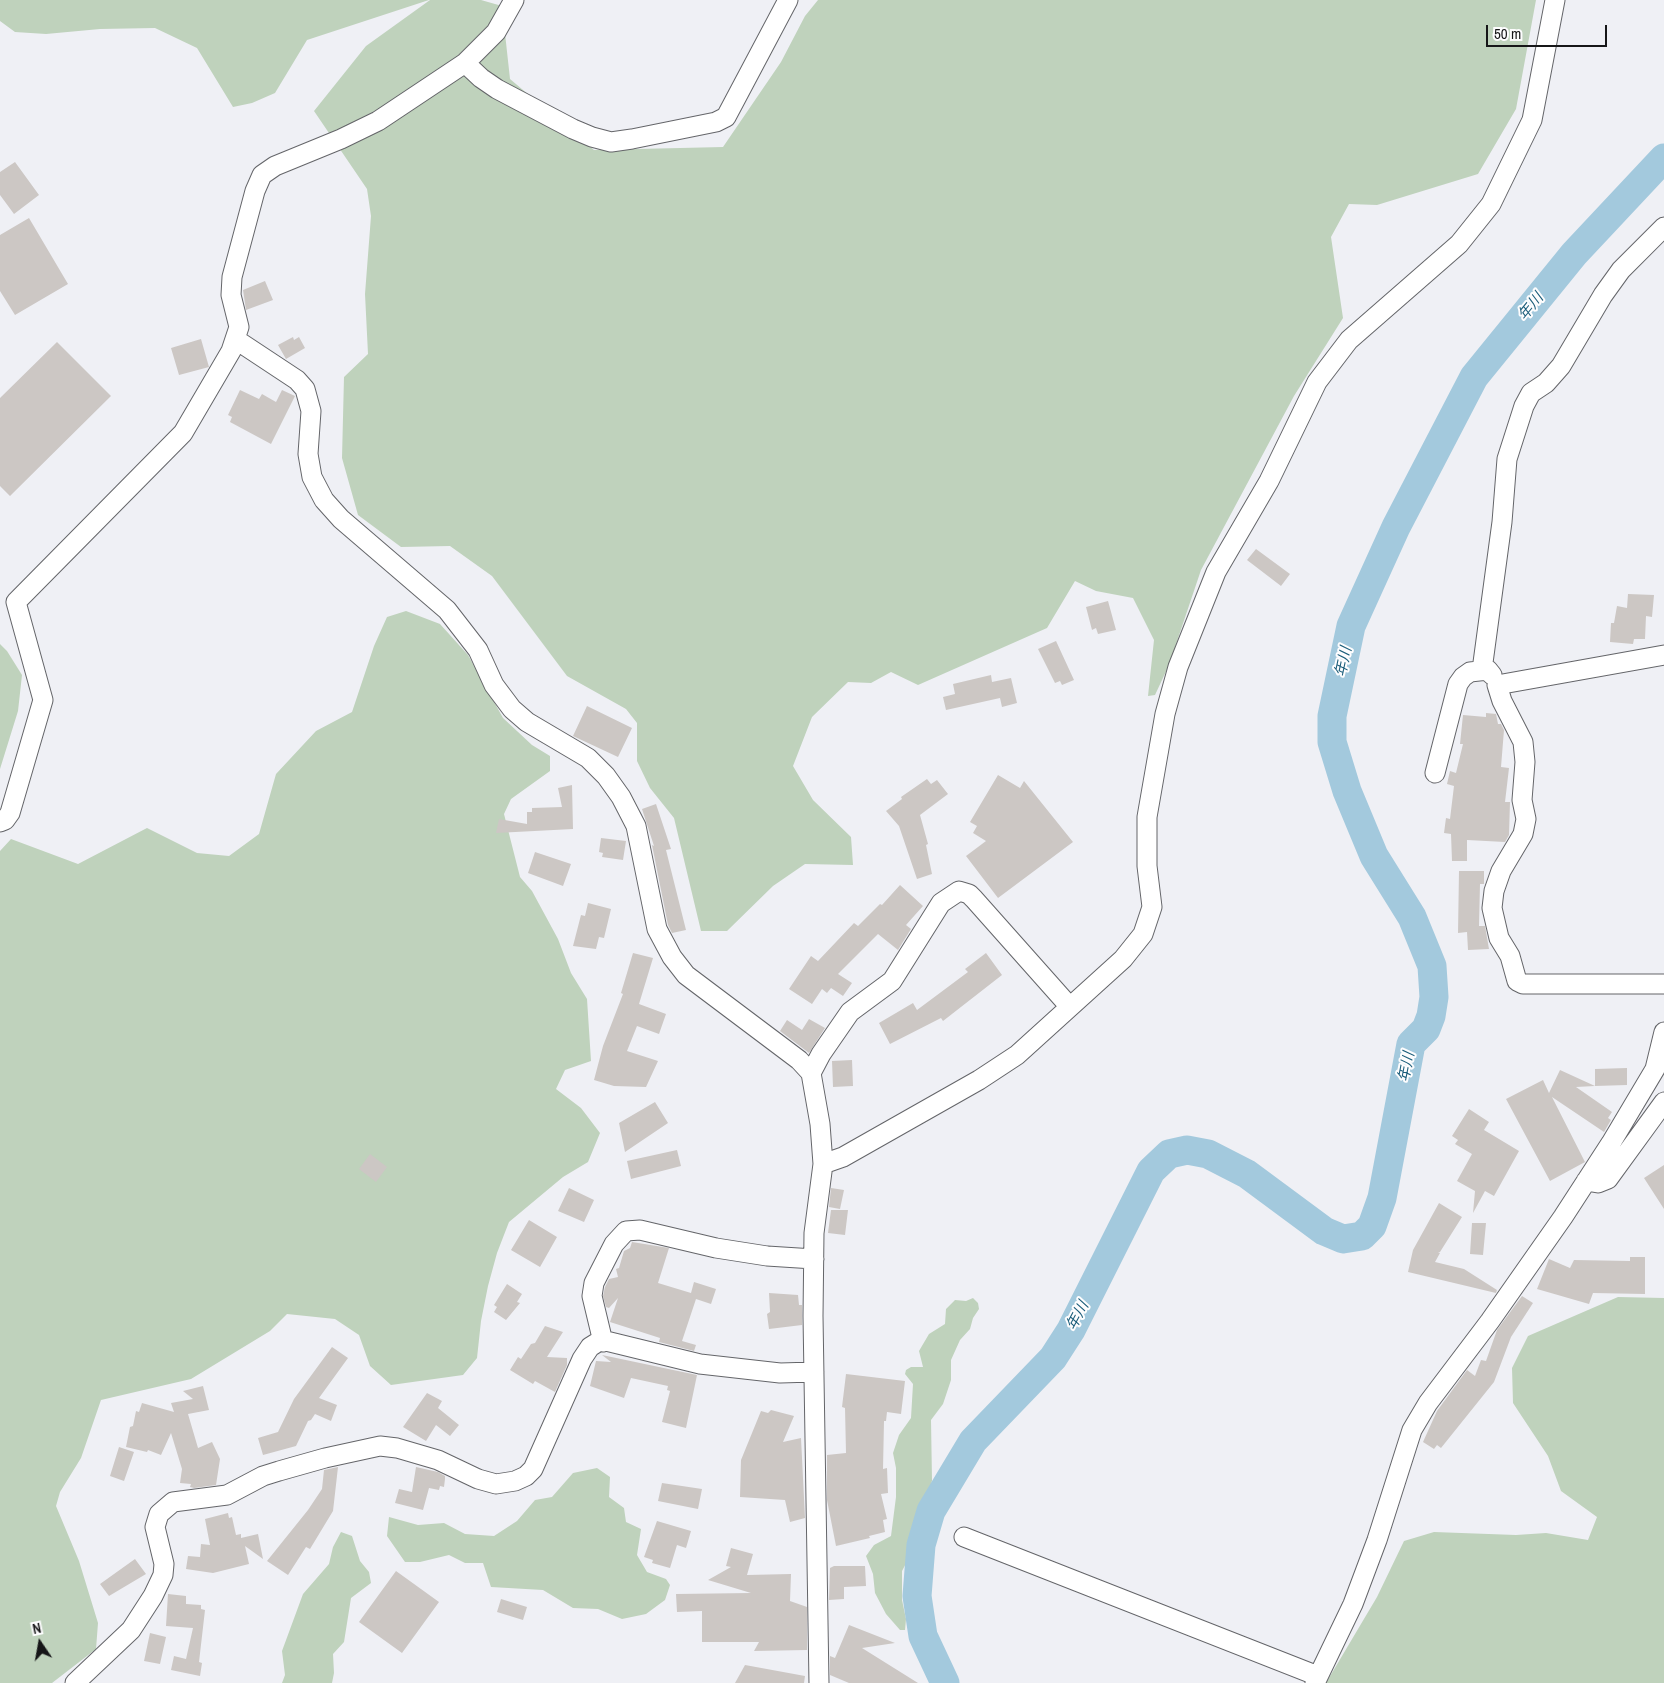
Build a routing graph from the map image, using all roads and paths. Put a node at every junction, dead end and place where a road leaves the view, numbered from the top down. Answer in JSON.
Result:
{"nodes":[{"id":1,"x":514,"y":0,"type":"edge"},
{"id":2,"x":788,"y":0,"type":"edge"},
{"id":3,"x":1555,"y":0,"type":"edge"},
{"id":4,"x":465,"y":62,"type":"junction"},
{"id":5,"x":1664,"y":227,"type":"edge"},
{"id":6,"x":235,"y":339,"type":"junction"},
{"id":7,"x":1664,"y":655,"type":"edge"},
{"id":8,"x":1482,"y":670,"type":"junction"},
{"id":9,"x":1497,"y":685,"type":"junction"},
{"id":10,"x":1435,"y":774,"type":"dead end"},
{"id":11,"x":0,"y":822,"type":"edge"},
{"id":12,"x":1664,"y":984,"type":"edge"},
{"id":13,"x":1070,"y":1006,"type":"junction"},
{"id":14,"x":1664,"y":1032,"type":"edge"},
{"id":15,"x":811,"y":1073,"type":"junction"},
{"id":16,"x":1664,"y":1102,"type":"edge"},
{"id":17,"x":823,"y":1164,"type":"junction"},
{"id":18,"x":1586,"y":1181,"type":"junction"},
{"id":19,"x":814,"y":1259,"type":"junction"},
{"id":20,"x":603,"y":1342,"type":"junction"},
{"id":21,"x":814,"y":1372,"type":"junction"},
{"id":22,"x":964,"y":1537,"type":"dead end"},
{"id":23,"x":1316,"y":1679,"type":"edge"},
{"id":24,"x":75,"y":1683,"type":"edge"},
{"id":25,"x":819,"y":1683,"type":"edge"}],
"edges":[{"from":1,"to":4,"type":"street"},
{"from":2,"to":4,"type":"street"},
{"from":3,"to":13,"type":"street"},
{"from":4,"to":6,"type":"street"},
{"from":5,"to":8,"type":"street"},
{"from":6,"to":11,"type":"street"},
{"from":6,"to":15,"type":"street"},
{"from":7,"to":9,"type":"street"},
{"from":8,"to":9,"type":"street"},
{"from":8,"to":10,"type":"street"},
{"from":9,"to":12,"type":"street"},
{"from":13,"to":15,"type":"street"},
{"from":13,"to":17,"type":"street"},
{"from":14,"to":18,"type":"street"},
{"from":15,"to":17,"type":"street"},
{"from":16,"to":18,"type":"street"},
{"from":17,"to":19,"type":"street"},
{"from":18,"to":23,"type":"street"},
{"from":19,"to":20,"type":"street"},
{"from":19,"to":21,"type":"street"},
{"from":20,"to":21,"type":"street"},
{"from":20,"to":24,"type":"street"},
{"from":21,"to":25,"type":"street"},
{"from":22,"to":23,"type":"street"}]}
